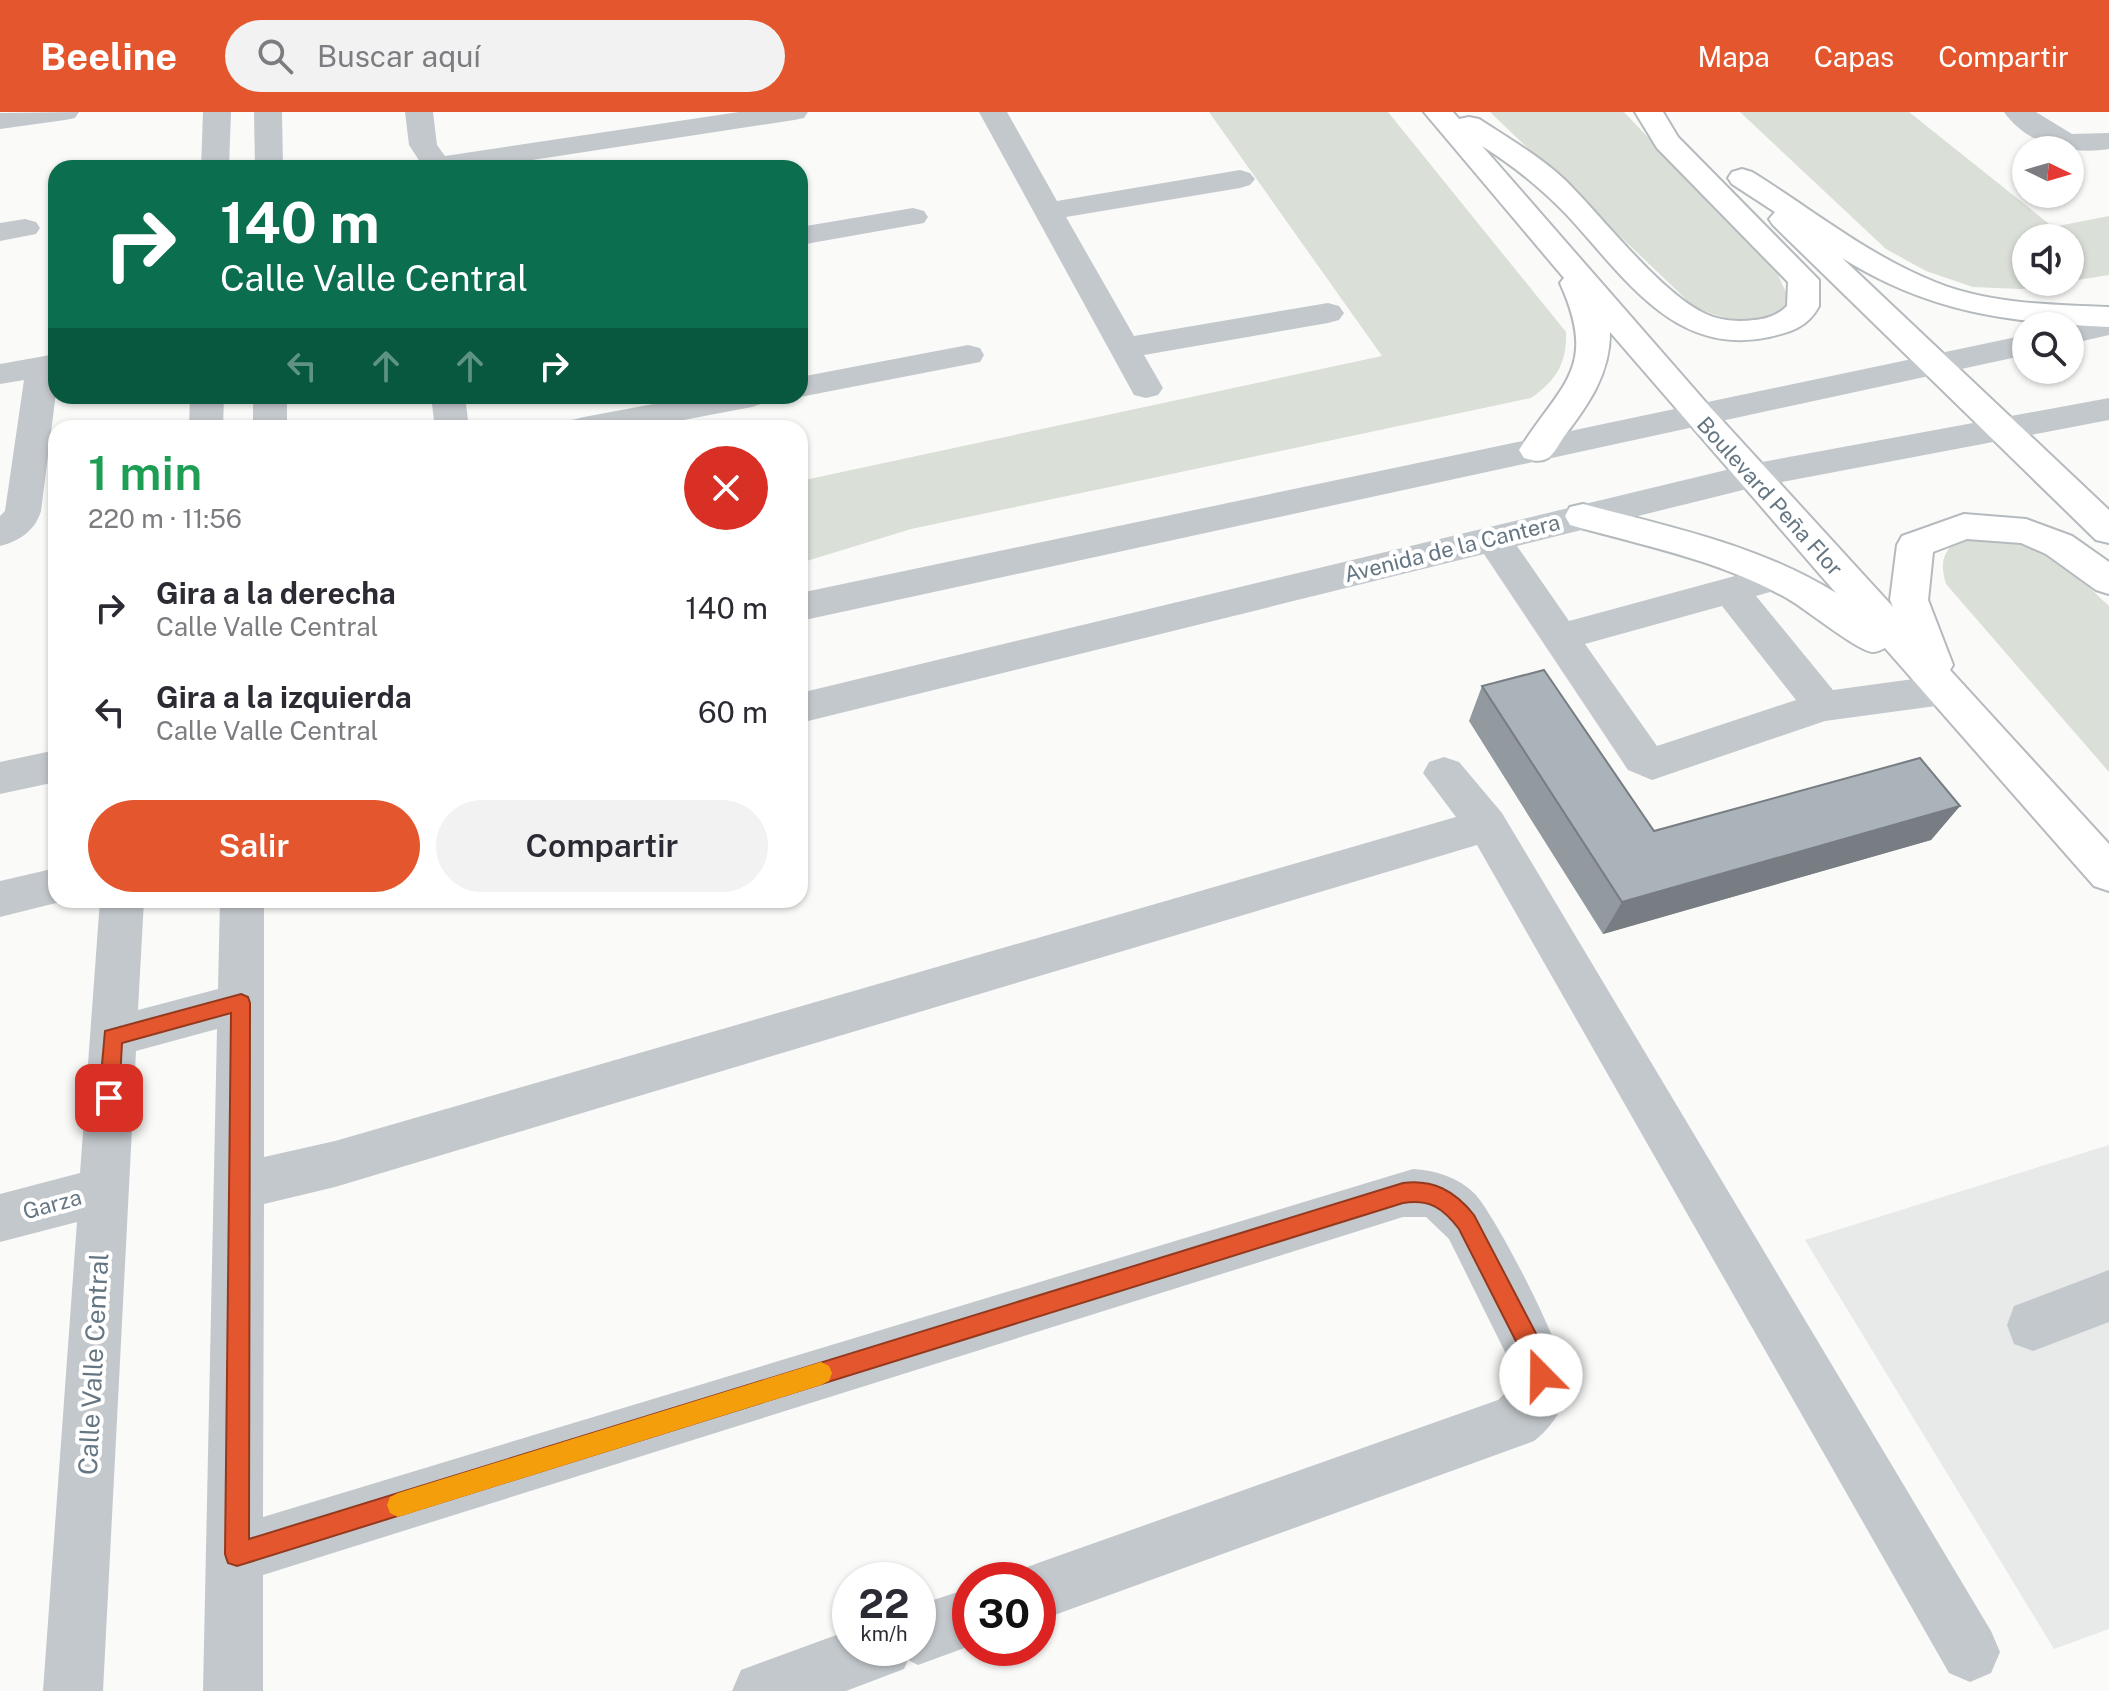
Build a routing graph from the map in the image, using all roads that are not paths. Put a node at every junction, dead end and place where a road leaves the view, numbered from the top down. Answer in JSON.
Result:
{"nodes":[{"id":1,"x":65,"y":112,"type":"edge"},
{"id":2,"x":217,"y":112,"type":"edge"},
{"id":3,"x":268,"y":112,"type":"edge"},
{"id":4,"x":419,"y":112,"type":"edge"},
{"id":5,"x":794,"y":112,"type":"edge"},
{"id":6,"x":993,"y":112,"type":"edge"},
{"id":7,"x":1438,"y":112,"type":"edge"},
{"id":8,"x":1451,"y":112,"type":"edge"},
{"id":9,"x":1649,"y":112,"type":"edge"},
{"id":10,"x":1674,"y":112,"type":"edge"},
{"id":11,"x":2018,"y":112,"type":"edge"},
{"id":12,"x":0,"y":121,"type":"edge"},
{"id":13,"x":2109,"y":141,"type":"edge"},
{"id":14,"x":215,"y":160,"type":"edge"},
{"id":15,"x":269,"y":160,"type":"edge"},
{"id":16,"x":430,"y":160,"type":"edge"},
{"id":17,"x":476,"y":160,"type":"edge"},
{"id":18,"x":1723,"y":160,"type":"junction"},
{"id":19,"x":1240,"y":179,"type":"dead end"},
{"id":20,"x":1048,"y":211,"type":"junction"},
{"id":21,"x":913,"y":217,"type":"dead end"},
{"id":22,"x":808,"y":235,"type":"edge"},
{"id":23,"x":1555,"y":246,"type":"junction"},
{"id":24,"x":1328,"y":313,"type":"dead end"},
{"id":25,"x":2109,"y":317,"type":"edge"},
{"id":26,"x":2109,"y":325,"type":"edge"},
{"id":27,"x":2084,"y":331,"type":"edge"},
{"id":28,"x":1124,"y":348,"type":"junction"},
{"id":29,"x":2012,"y":348,"type":"edge"},
{"id":30,"x":968,"y":355,"type":"dead end"},
{"id":31,"x":48,"y":365,"type":"edge"},
{"id":32,"x":1934,"y":366,"type":"junction"},
{"id":33,"x":0,"y":374,"type":"edge"},
{"id":34,"x":48,"y":376,"type":"edge"},
{"id":35,"x":808,"y":385,"type":"edge"},
{"id":36,"x":1146,"y":388,"type":"dead end"},
{"id":37,"x":710,"y":404,"type":"edge"},
{"id":38,"x":2109,"y":409,"type":"edge"},
{"id":39,"x":1698,"y":415,"type":"junction"},
{"id":40,"x":626,"y":420,"type":"edge"},
{"id":41,"x":2000,"y":428,"type":"junction"},
{"id":42,"x":1536,"y":450,"type":"junction"},
{"id":43,"x":1751,"y":476,"type":"junction"},
{"id":44,"x":1583,"y":516,"type":"junction"},
{"id":45,"x":2109,"y":531,"type":"edge"},
{"id":46,"x":0,"y":534,"type":"edge"},
{"id":47,"x":1492,"y":538,"type":"junction"},
{"id":48,"x":1778,"y":577,"type":"junction"},
{"id":49,"x":2109,"y":581,"type":"edge"},
{"id":50,"x":1731,"y":591,"type":"junction"},
{"id":51,"x":808,"y":605,"type":"edge"},
{"id":52,"x":1560,"y":637,"type":"junction"},
{"id":53,"x":1943,"y":690,"type":"junction"},
{"id":54,"x":808,"y":706,"type":"edge"},
{"id":55,"x":1823,"y":706,"type":"junction"},
{"id":56,"x":48,"y":768,"type":"edge"},
{"id":57,"x":1444,"y":773,"type":"dead end"},
{"id":58,"x":0,"y":778,"type":"edge"},
{"id":59,"x":1487,"y":825,"type":"junction"},
{"id":60,"x":2109,"y":873,"type":"edge"},
{"id":61,"x":48,"y":888,"type":"edge"},
{"id":62,"x":0,"y":899,"type":"edge"},
{"id":63,"x":121,"y":908,"type":"edge"},
{"id":64,"x":242,"y":908,"type":"edge"},
{"id":65,"x":241,"y":1003,"type":"junction"},
{"id":66,"x":112,"y":1037,"type":"junction"},
{"id":67,"x":237,"y":1187,"type":"junction"},
{"id":68,"x":103,"y":1191,"type":"junction"},
{"id":69,"x":0,"y":1218,"type":"edge"},
{"id":70,"x":2109,"y":1296,"type":"edge"},
{"id":71,"x":2033,"y":1325,"type":"dead end"},
{"id":72,"x":237,"y":1554,"type":"junction"},
{"id":73,"x":1056,"y":1586,"type":"edge"},
{"id":74,"x":1970,"y":1652,"type":"dead end"},
{"id":75,"x":832,"y":1666,"type":"edge"},
{"id":76,"x":73,"y":1691,"type":"edge"},
{"id":77,"x":233,"y":1691,"type":"edge"},
{"id":78,"x":762,"y":1691,"type":"edge"}],
"edges":[{"from":1,"to":12,"type":"street"},
{"from":2,"to":14,"type":"street"},
{"from":3,"to":15,"type":"street"},
{"from":4,"to":16,"type":"street"},
{"from":5,"to":17,"type":"street"},
{"from":6,"to":20,"type":"street"},
{"from":7,"to":23,"type":"main road","name":"Boulevard Peña Flor"},
{"from":8,"to":9,"type":"main road"},
{"from":10,"to":18,"type":"main road"},
{"from":11,"to":13,"type":"street"},
{"from":18,"to":25,"type":"main road"},
{"from":18,"to":32,"type":"main road"},
{"from":19,"to":20,"type":"street"},
{"from":20,"to":28,"type":"street"},
{"from":21,"to":22,"type":"street"},
{"from":23,"to":39,"type":"main road","name":"Boulevard Peña Flor"},
{"from":23,"to":42,"type":"main road"},
{"from":24,"to":28,"type":"street"},
{"from":26,"to":27,"type":"street"},
{"from":28,"to":36,"type":"street"},
{"from":29,"to":32,"type":"street"},
{"from":30,"to":35,"type":"street"},
{"from":31,"to":33,"type":"street"},
{"from":32,"to":39,"type":"street"},
{"from":32,"to":41,"type":"main road"},
{"from":34,"to":46,"type":"street"},
{"from":37,"to":40,"type":"street"},
{"from":38,"to":41,"type":"street","name":"Avenida de la Cantera"},
{"from":39,"to":42,"type":"street"},
{"from":39,"to":43,"type":"main road","name":"Boulevard Peña Flor"},
{"from":41,"to":43,"type":"street","name":"Avenida de la Cantera"},
{"from":41,"to":45,"type":"main road"},
{"from":42,"to":51,"type":"street"},
{"from":43,"to":44,"type":"street","name":"Avenida de la Cantera"},
{"from":43,"to":53,"type":"main road","name":"Boulevard Peña Flor"},
{"from":44,"to":47,"type":"street","name":"Avenida de la Cantera"},
{"from":44,"to":48,"type":"main road"},
{"from":47,"to":52,"type":"street"},
{"from":47,"to":54,"type":"street","name":"Avenida de la Cantera"},
{"from":48,"to":50,"type":"street"},
{"from":48,"to":53,"type":"main road"},
{"from":49,"to":53,"type":"main road"},
{"from":50,"to":52,"type":"street"},
{"from":50,"to":55,"type":"street"},
{"from":52,"to":55,"type":"street"},
{"from":53,"to":55,"type":"street"},
{"from":53,"to":60,"type":"main road","name":"Boulevard Peña Flor"},
{"from":56,"to":58,"type":"street"},
{"from":57,"to":59,"type":"street"},
{"from":59,"to":67,"type":"street"},
{"from":59,"to":74,"type":"street"},
{"from":61,"to":62,"type":"street"},
{"from":63,"to":66,"type":"street","name":"Calle Valle Central"},
{"from":64,"to":65,"type":"street"},
{"from":65,"to":66,"type":"street"},
{"from":65,"to":67,"type":"street"},
{"from":66,"to":68,"type":"street","name":"Calle Valle Central"},
{"from":67,"to":72,"type":"street"},
{"from":68,"to":69,"type":"street","name":"Garza"},
{"from":68,"to":76,"type":"street","name":"Calle Valle Central"},
{"from":70,"to":71,"type":"street"},
{"from":72,"to":73,"type":"street"},
{"from":72,"to":77,"type":"street"},
{"from":75,"to":78,"type":"street"}]}
